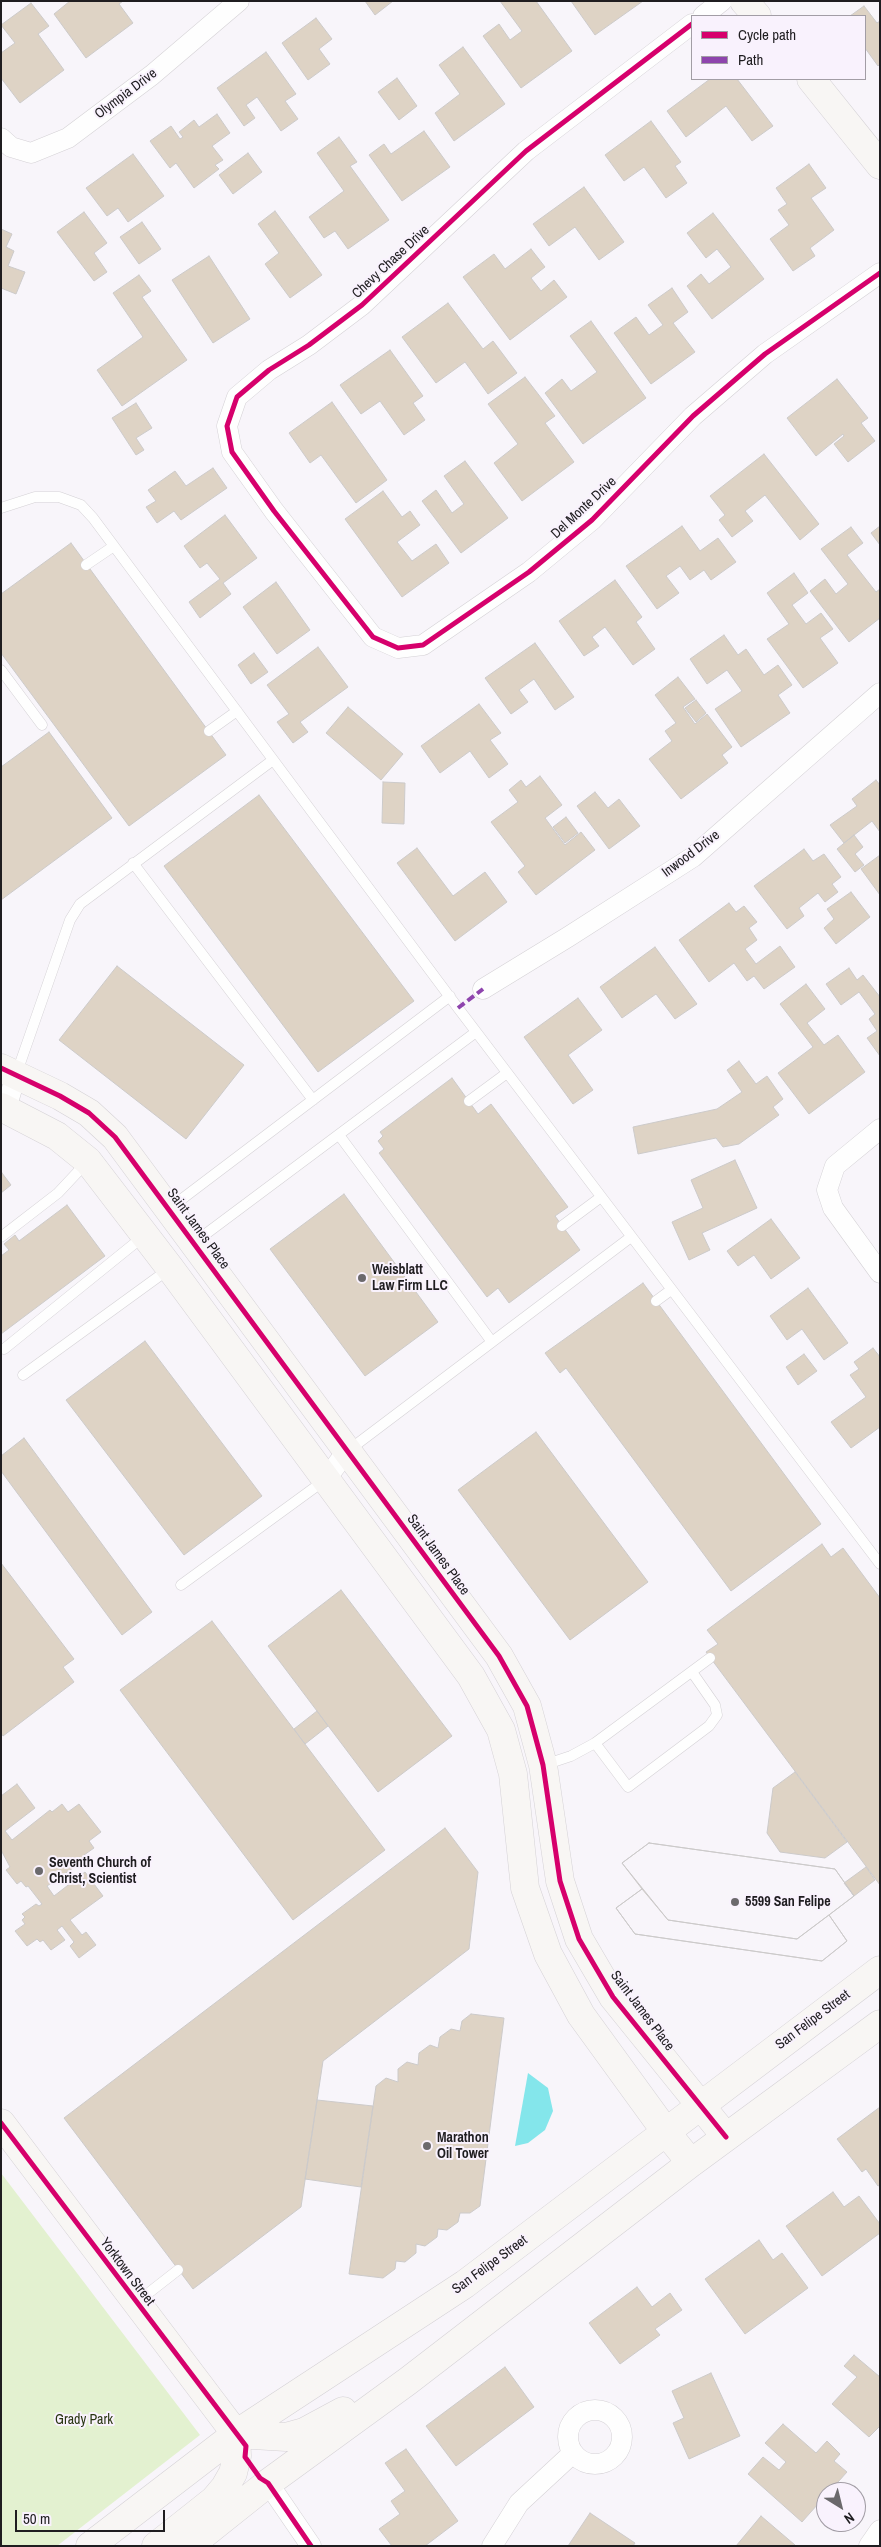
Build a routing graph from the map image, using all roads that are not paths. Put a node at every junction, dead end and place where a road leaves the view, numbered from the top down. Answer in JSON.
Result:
{"nodes":[{"id":1,"x":239,"y":1,"type":"edge"},
{"id":2,"x":722,"y":1,"type":"edge"},
{"id":3,"x":744,"y":1,"type":"edge"},
{"id":4,"x":703,"y":15,"type":"edge"},
{"id":5,"x":756,"y":15,"type":"edge"},
{"id":6,"x":691,"y":25,"type":"edge"},
{"id":7,"x":812,"y":80,"type":"edge"},
{"id":8,"x":1,"y":138,"type":"edge"},
{"id":9,"x":880,"y":166,"type":"edge"},
{"id":10,"x":880,"y":273,"type":"edge"},
{"id":11,"x":1,"y":508,"type":"edge"},
{"id":12,"x":114,"y":546,"type":"junction"},
{"id":13,"x":303,"y":549,"type":"joint"},
{"id":14,"x":86,"y":565,"type":"dead end"},
{"id":15,"x":1,"y":670,"type":"edge"},
{"id":16,"x":880,"y":693,"type":"edge"},
{"id":17,"x":237,"y":711,"type":"junction"},
{"id":18,"x":42,"y":726,"type":"dead end"},
{"id":19,"x":209,"y":731,"type":"dead end"},
{"id":20,"x":274,"y":760,"type":"junction"},
{"id":21,"x":133,"y":863,"type":"junction"},
{"id":22,"x":483,"y":989,"type":"dead end"},
{"id":23,"x":450,"y":996,"type":"junction"},
{"id":24,"x":476,"y":1032,"type":"junction"},
{"id":25,"x":9,"y":1071,"type":"edge"},
{"id":26,"x":507,"y":1073,"type":"junction"},
{"id":27,"x":313,"y":1100,"type":"junction"},
{"id":28,"x":469,"y":1101,"type":"dead end"},
{"id":29,"x":3,"y":1108,"type":"edge"},
{"id":30,"x":880,"y":1129,"type":"edge"},
{"id":31,"x":340,"y":1135,"type":"junction"},
{"id":32,"x":88,"y":1161,"type":"junction"},
{"id":33,"x":601,"y":1197,"type":"junction"},
{"id":34,"x":169,"y":1209,"type":"junction"},
{"id":35,"x":562,"y":1226,"type":"dead end"},
{"id":36,"x":145,"y":1235,"type":"junction"},
{"id":37,"x":1,"y":1237,"type":"edge"},
{"id":38,"x":631,"y":1237,"type":"junction"},
{"id":39,"x":194,"y":1243,"type":"junction"},
{"id":40,"x":170,"y":1268,"type":"junction"},
{"id":41,"x":880,"y":1274,"type":"edge"},
{"id":42,"x":671,"y":1290,"type":"junction"},
{"id":43,"x":656,"y":1301,"type":"dead end"},
{"id":44,"x":492,"y":1342,"type":"junction"},
{"id":45,"x":4,"y":1349,"type":"dead end"},
{"id":46,"x":24,"y":1374,"type":"dead end"},
{"id":47,"x":347,"y":1451,"type":"junction"},
{"id":48,"x":326,"y":1479,"type":"junction"},
{"id":49,"x":880,"y":1564,"type":"edge"},
{"id":50,"x":181,"y":1584,"type":"dead end"},
{"id":51,"x":710,"y":1658,"type":"dead end"},
{"id":52,"x":692,"y":1672,"type":"junction"},
{"id":53,"x":594,"y":1743,"type":"junction"},
{"id":54,"x":543,"y":1765,"type":"junction"},
{"id":55,"x":513,"y":1774,"type":"junction"},
{"id":56,"x":880,"y":1970,"type":"edge"},
{"id":57,"x":880,"y":2024,"type":"edge"},
{"id":58,"x":702,"y":2105,"type":"junction"},
{"id":59,"x":1,"y":2123,"type":"edge"},
{"id":60,"x":666,"y":2132,"type":"junction"},
{"id":61,"x":726,"y":2137,"type":"junction"},
{"id":62,"x":691,"y":2162,"type":"junction"},
{"id":63,"x":178,"y":2270,"type":"dead end"},
{"id":64,"x":136,"y":2302,"type":"junction"},
{"id":65,"x":408,"y":2381,"type":"junction"},
{"id":66,"x":236,"y":2434,"type":"junction"},
{"id":67,"x":573,"y":2453,"type":"dead end"},
{"id":68,"x":268,"y":2484,"type":"junction"},
{"id":69,"x":880,"y":2530,"type":"edge"},
{"id":70,"x":90,"y":2546,"type":"edge"},
{"id":71,"x":156,"y":2546,"type":"edge"},
{"id":72,"x":189,"y":2546,"type":"edge"},
{"id":73,"x":311,"y":2546,"type":"edge"},
{"id":74,"x":492,"y":2546,"type":"edge"},
{"id":75,"x":869,"y":2546,"type":"edge"}],
"edges":[{"from":1,"to":8,"type":"street","name":"Olympia Drive"},
{"from":2,"to":4,"type":"street"},
{"from":3,"to":5,"type":"street"},
{"from":6,"to":13,"type":"street","name":"Chevy Chase Drive"},
{"from":7,"to":9,"type":"street"},
{"from":10,"to":13,"type":"street","name":"Del Monte Drive"},
{"from":11,"to":12,"type":"lane"},
{"from":12,"to":14,"type":"lane"},
{"from":12,"to":17,"type":"lane"},
{"from":15,"to":18,"type":"lane"},
{"from":16,"to":22,"type":"street","name":"Inwood Drive"},
{"from":17,"to":19,"type":"lane"},
{"from":17,"to":20,"type":"lane"},
{"from":20,"to":21,"type":"lane"},
{"from":20,"to":23,"type":"lane"},
{"from":21,"to":25,"type":"lane"},
{"from":21,"to":27,"type":"lane"},
{"from":23,"to":24,"type":"lane"},
{"from":23,"to":27,"type":"lane"},
{"from":24,"to":26,"type":"lane"},
{"from":24,"to":31,"type":"lane"},
{"from":25,"to":29,"type":"street"},
{"from":25,"to":34,"type":"street","name":"Saint James Place"},
{"from":26,"to":28,"type":"lane"},
{"from":26,"to":33,"type":"lane"},
{"from":27,"to":34,"type":"lane"},
{"from":29,"to":32,"type":"street"},
{"from":30,"to":41,"type":"street"},
{"from":31,"to":39,"type":"lane"},
{"from":31,"to":44,"type":"lane"},
{"from":32,"to":36,"type":"street"},
{"from":32,"to":37,"type":"lane"},
{"from":33,"to":35,"type":"lane"},
{"from":33,"to":38,"type":"lane"},
{"from":34,"to":39,"type":"street","name":"Saint James Place"},
{"from":36,"to":40,"type":"street"},
{"from":36,"to":45,"type":"lane"},
{"from":38,"to":42,"type":"lane"},
{"from":38,"to":44,"type":"lane"},
{"from":39,"to":47,"type":"street","name":"Saint James Place"},
{"from":40,"to":46,"type":"lane"},
{"from":40,"to":48,"type":"street"},
{"from":42,"to":43,"type":"lane"},
{"from":42,"to":49,"type":"lane"},
{"from":44,"to":47,"type":"lane"},
{"from":47,"to":48,"type":"street"},
{"from":47,"to":54,"type":"street","name":"Saint James Place"},
{"from":48,"to":50,"type":"lane"},
{"from":48,"to":55,"type":"street"},
{"from":51,"to":52,"type":"lane"},
{"from":52,"to":53,"type":"lane"},
{"from":52,"to":53,"type":"lane"},
{"from":53,"to":54,"type":"lane"},
{"from":54,"to":55,"type":"street"},
{"from":54,"to":58,"type":"street","name":"Saint James Place"},
{"from":55,"to":60,"type":"street"},
{"from":56,"to":58,"type":"street","name":"San Felipe Street"},
{"from":57,"to":61,"type":"street"},
{"from":58,"to":60,"type":"street","name":"San Felipe Street"},
{"from":58,"to":61,"type":"street","name":"Saint James Place"},
{"from":59,"to":64,"type":"street","name":"Yorktown Street"},
{"from":60,"to":62,"type":"street"},
{"from":60,"to":66,"type":"street","name":"San Felipe Street"},
{"from":61,"to":62,"type":"street"},
{"from":62,"to":65,"type":"street"},
{"from":63,"to":64,"type":"lane"},
{"from":64,"to":66,"type":"street","name":"Yorktown Street"},
{"from":65,"to":66,"type":"street"},
{"from":65,"to":68,"type":"street"},
{"from":66,"to":70,"type":"street","name":"San Felipe Street"},
{"from":66,"to":71,"type":"street"},
{"from":67,"to":74,"type":"street"},
{"from":68,"to":72,"type":"street"},
{"from":68,"to":73,"type":"street"},
{"from":69,"to":75,"type":"street"}]}
